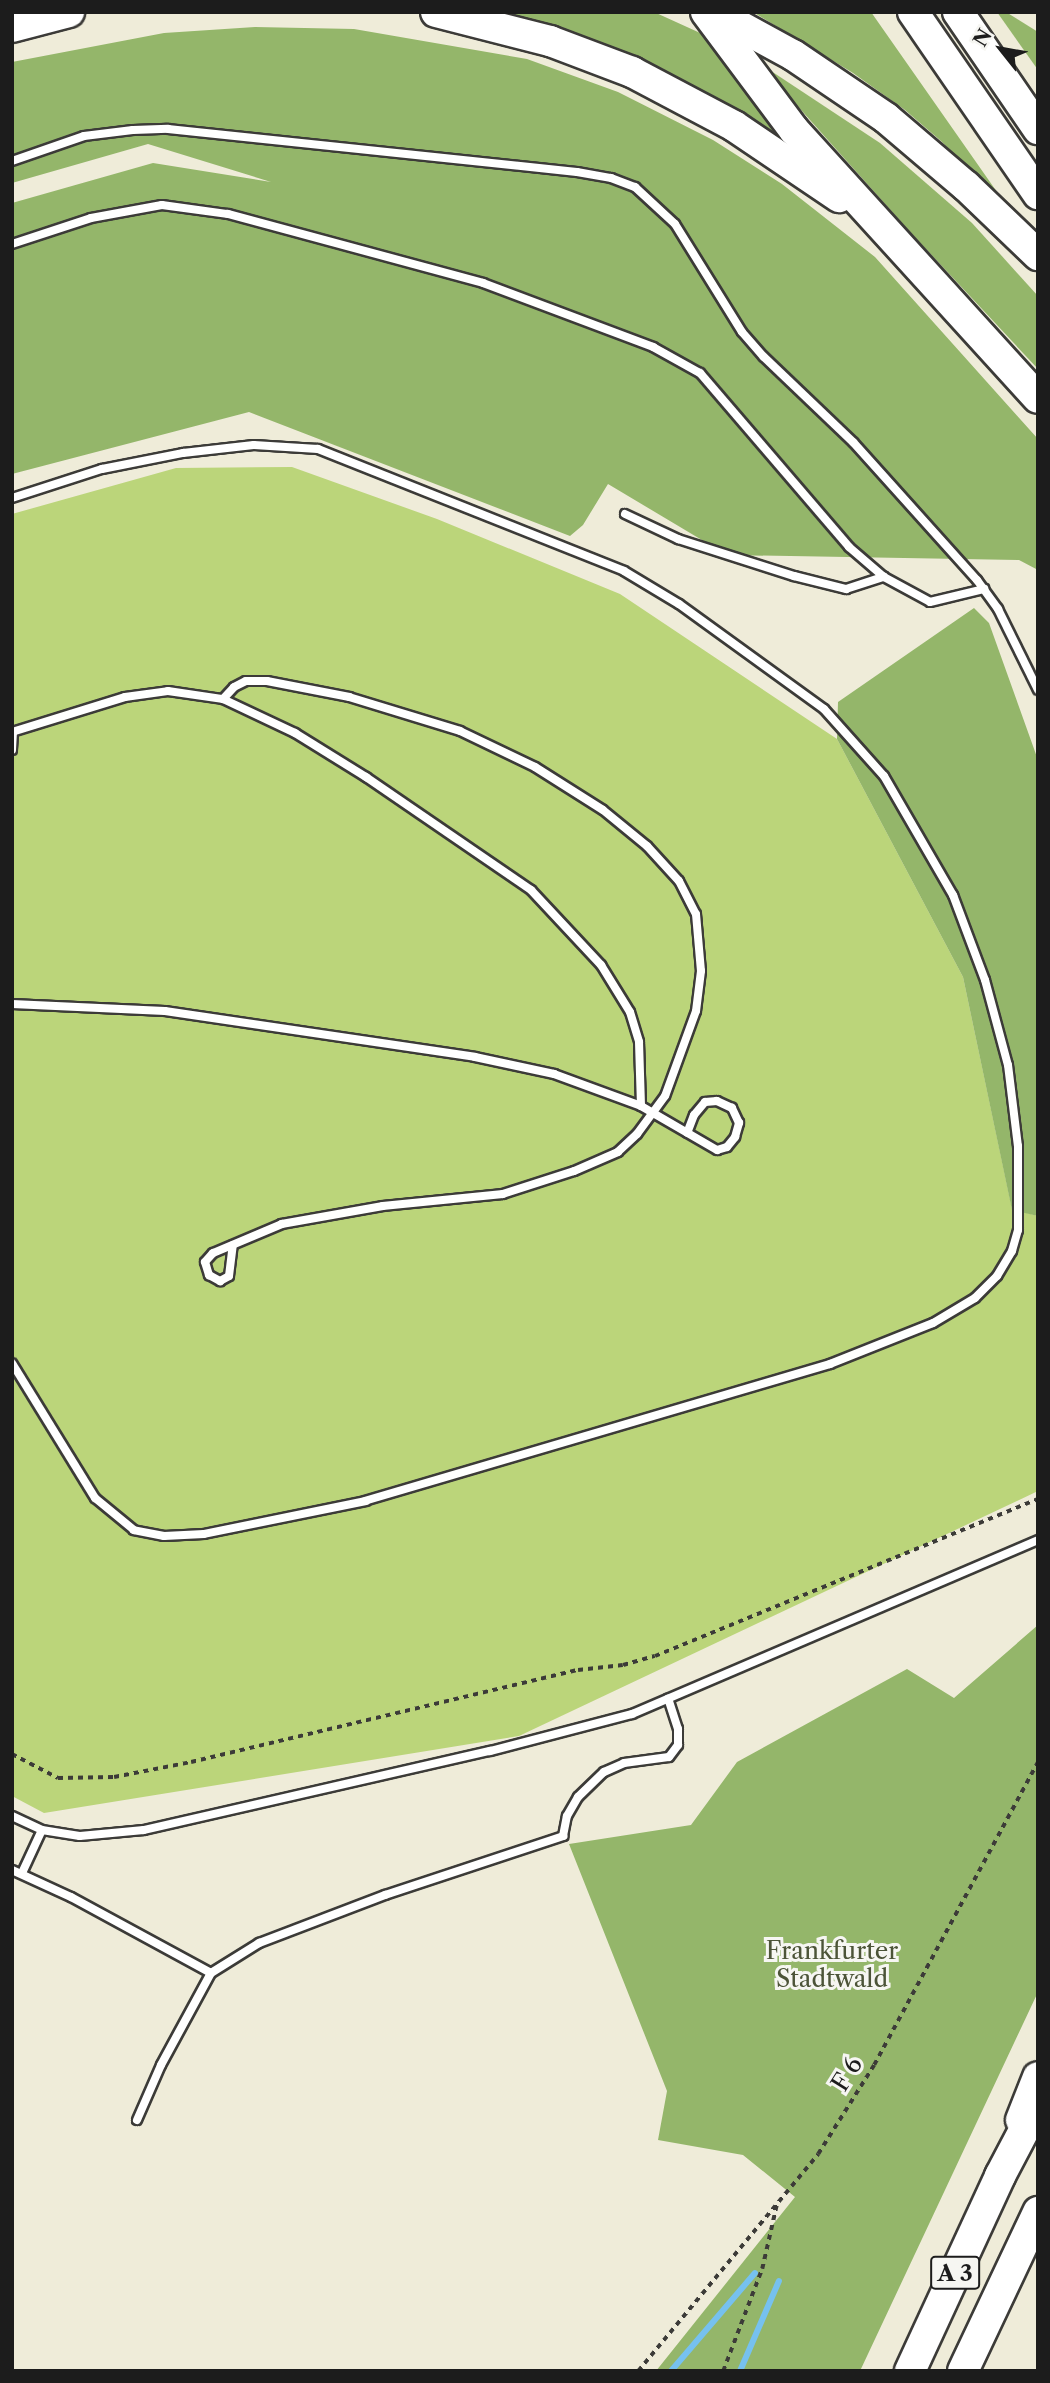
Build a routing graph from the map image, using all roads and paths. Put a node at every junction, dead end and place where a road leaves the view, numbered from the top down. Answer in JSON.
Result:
{"nodes":[{"id":1,"x":69,"y":12,"type":"edge"},
{"id":2,"x":436,"y":12,"type":"edge"},
{"id":3,"x":706,"y":12,"type":"edge"},
{"id":4,"x":714,"y":12,"type":"edge"},
{"id":5,"x":913,"y":12,"type":"edge"},
{"id":6,"x":958,"y":12,"type":"edge"},
{"id":7,"x":12,"y":27,"type":"edge"},
{"id":8,"x":1038,"y":129,"type":"edge"},
{"id":9,"x":12,"y":161,"type":"edge"},
{"id":10,"x":1038,"y":194,"type":"edge"},
{"id":11,"x":878,"y":223,"type":"junction"},
{"id":12,"x":12,"y":244,"type":"edge"},
{"id":13,"x":1038,"y":256,"type":"edge"},
{"id":14,"x":1038,"y":398,"type":"edge"},
{"id":15,"x":12,"y":498,"type":"edge"},
{"id":16,"x":625,"y":514,"type":"dead end"},
{"id":17,"x":884,"y":577,"type":"junction"},
{"id":18,"x":984,"y":589,"type":"junction"},
{"id":19,"x":1038,"y":690,"type":"edge"},
{"id":20,"x":223,"y":699,"type":"junction"},
{"id":21,"x":13,"y":732,"type":"edge"},
{"id":22,"x":12,"y":750,"type":"edge"},
{"id":23,"x":12,"y":1004,"type":"edge"},
{"id":24,"x":641,"y":1106,"type":"junction"},
{"id":25,"x":651,"y":1112,"type":"junction"},
{"id":26,"x":687,"y":1133,"type":"junction"},
{"id":27,"x":233,"y":1245,"type":"junction"},
{"id":28,"x":12,"y":1363,"type":"edge"},
{"id":29,"x":1038,"y":1499,"type":"edge"},
{"id":30,"x":1038,"y":1541,"type":"edge"},
{"id":31,"x":668,"y":1699,"type":"junction"},
{"id":32,"x":12,"y":1754,"type":"edge"},
{"id":33,"x":1038,"y":1762,"type":"edge"},
{"id":34,"x":12,"y":1816,"type":"edge"},
{"id":35,"x":42,"y":1830,"type":"junction"},
{"id":36,"x":12,"y":1870,"type":"edge"},
{"id":37,"x":22,"y":1873,"type":"junction"},
{"id":38,"x":211,"y":1973,"type":"junction"},
{"id":39,"x":1038,"y":2077,"type":"edge"},
{"id":40,"x":1038,"y":2104,"type":"edge"},
{"id":41,"x":137,"y":2120,"type":"dead end"},
{"id":42,"x":1000,"y":2176,"type":"junction"},
{"id":43,"x":777,"y":2201,"type":"junction"},
{"id":44,"x":1038,"y":2212,"type":"edge"},
{"id":45,"x":1038,"y":2247,"type":"edge"},
{"id":46,"x":981,"y":2331,"type":"junction"},
{"id":47,"x":638,"y":2371,"type":"edge"},
{"id":48,"x":723,"y":2371,"type":"edge"},
{"id":49,"x":910,"y":2371,"type":"edge"},
{"id":50,"x":963,"y":2371,"type":"edge"}],
"edges":[{"from":1,"to":7,"type":"highway"},
{"from":2,"to":11,"type":"highway"},
{"from":3,"to":11,"type":"highway"},
{"from":4,"to":13,"type":"highway"},
{"from":5,"to":10,"type":"highway"},
{"from":6,"to":8,"type":"highway"},
{"from":9,"to":18,"type":"lane"},
{"from":11,"to":14,"type":"highway"},
{"from":12,"to":17,"type":"lane"},
{"from":15,"to":28,"type":"lane"},
{"from":16,"to":17,"type":"lane"},
{"from":17,"to":18,"type":"lane"},
{"from":18,"to":19,"type":"lane"},
{"from":20,"to":21,"type":"lane"},
{"from":20,"to":24,"type":"lane"},
{"from":20,"to":25,"type":"lane"},
{"from":21,"to":22,"type":"lane"},
{"from":23,"to":24,"type":"lane"},
{"from":24,"to":25,"type":"lane"},
{"from":25,"to":26,"type":"lane"},
{"from":25,"to":27,"type":"lane"},
{"from":26,"to":26,"type":"lane"},
{"from":27,"to":27,"type":"lane"},
{"from":29,"to":32,"type":"path"},
{"from":30,"to":31,"type":"lane"},
{"from":31,"to":35,"type":"lane"},
{"from":31,"to":38,"type":"lane"},
{"from":33,"to":43,"type":"path","name":"F 6"},
{"from":34,"to":35,"type":"lane"},
{"from":35,"to":37,"type":"lane"},
{"from":36,"to":37,"type":"lane"},
{"from":37,"to":38,"type":"lane"},
{"from":38,"to":41,"type":"lane"},
{"from":39,"to":42,"type":"highway"},
{"from":40,"to":42,"type":"highway","number":"A 3"},
{"from":42,"to":49,"type":"highway","number":"A 3"},
{"from":43,"to":47,"type":"path","name":"F 6"},
{"from":43,"to":48,"type":"path"},
{"from":44,"to":46,"type":"highway","number":"A 3"},
{"from":45,"to":46,"type":"highway"},
{"from":46,"to":50,"type":"highway","number":"A 3"}]}
